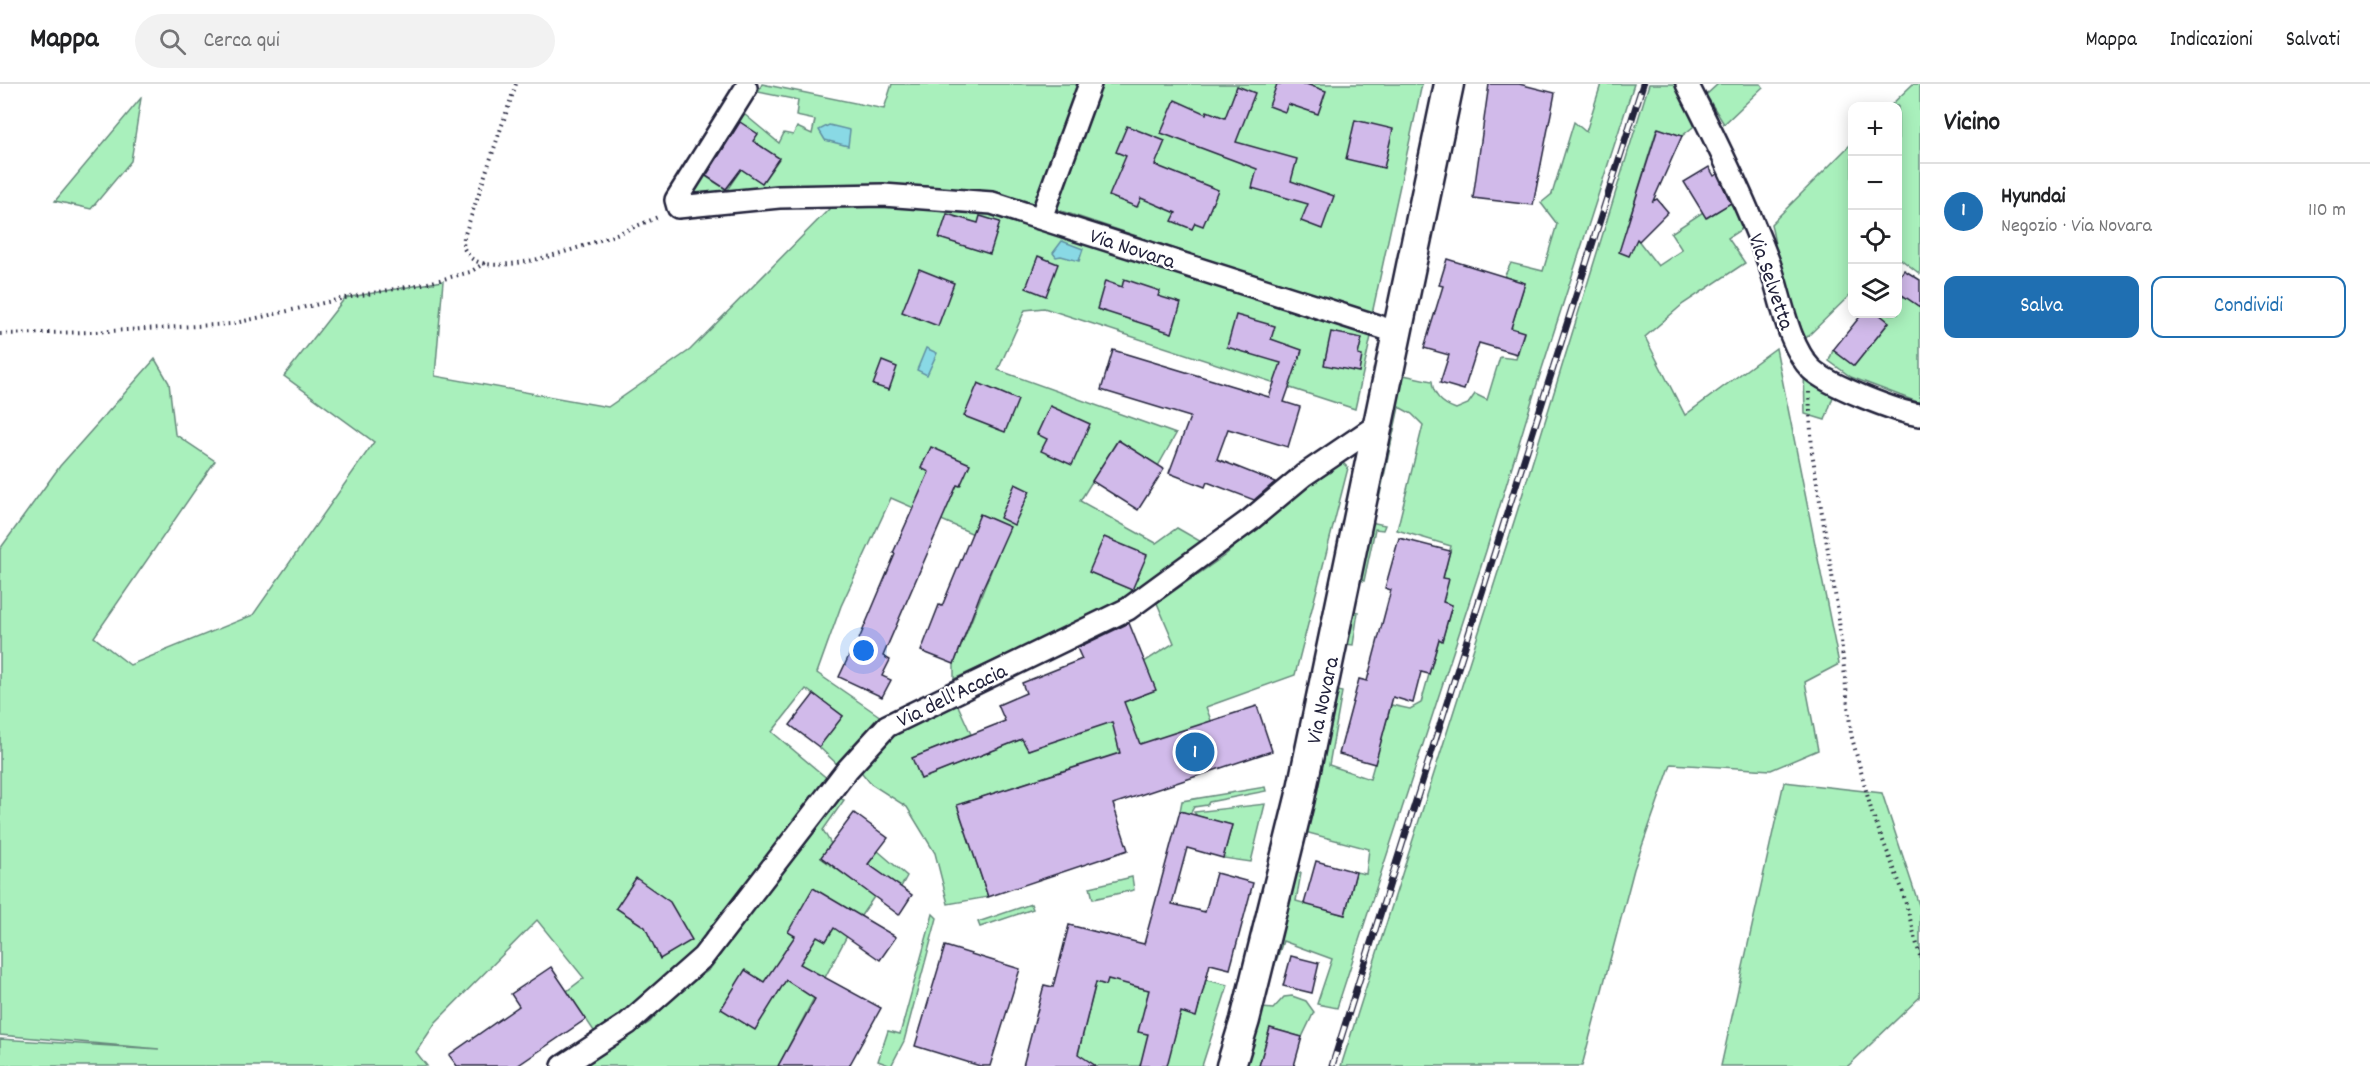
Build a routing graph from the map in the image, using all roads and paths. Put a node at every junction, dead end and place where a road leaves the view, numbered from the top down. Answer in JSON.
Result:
{"nodes":[{"id":1,"x":516,"y":84,"type":"edge"},
{"id":2,"x":1090,"y":84,"type":"edge"},
{"id":3,"x":1449,"y":84,"type":"edge"},
{"id":4,"x":1687,"y":84,"type":"edge"},
{"id":5,"x":746,"y":88,"type":"dead end"},
{"id":6,"x":678,"y":207,"type":"junction"},
{"id":7,"x":1041,"y":218,"type":"junction"},
{"id":8,"x":485,"y":263,"type":"junction"},
{"id":9,"x":1396,"y":332,"type":"junction"},
{"id":10,"x":0,"y":334,"type":"edge"},
{"id":11,"x":1807,"y":363,"type":"junction"},
{"id":12,"x":1920,"y":415,"type":"edge"},
{"id":13,"x":1379,"y":424,"type":"junction"},
{"id":14,"x":1920,"y":956,"type":"edge"},
{"id":15,"x":563,"y":1066,"type":"edge"},
{"id":16,"x":1231,"y":1066,"type":"edge"}],
"edges":[{"from":1,"to":8,"type":"path"},
{"from":2,"to":7,"type":"street"},
{"from":3,"to":9,"type":"main road","name":"Via Novara"},
{"from":4,"to":11,"type":"street","name":"Via Selvetta"},
{"from":5,"to":6,"type":"street"},
{"from":6,"to":7,"type":"street","name":"Via Novara"},
{"from":6,"to":8,"type":"path"},
{"from":7,"to":9,"type":"street","name":"Via Novara"},
{"from":8,"to":10,"type":"path"},
{"from":9,"to":13,"type":"main road","name":"Via Novara"},
{"from":11,"to":12,"type":"street","name":"Via Selvetta"},
{"from":11,"to":14,"type":"path"},
{"from":13,"to":15,"type":"street","name":"Via dell'Acacia"},
{"from":13,"to":16,"type":"main road","name":"Via Novara"}]}
